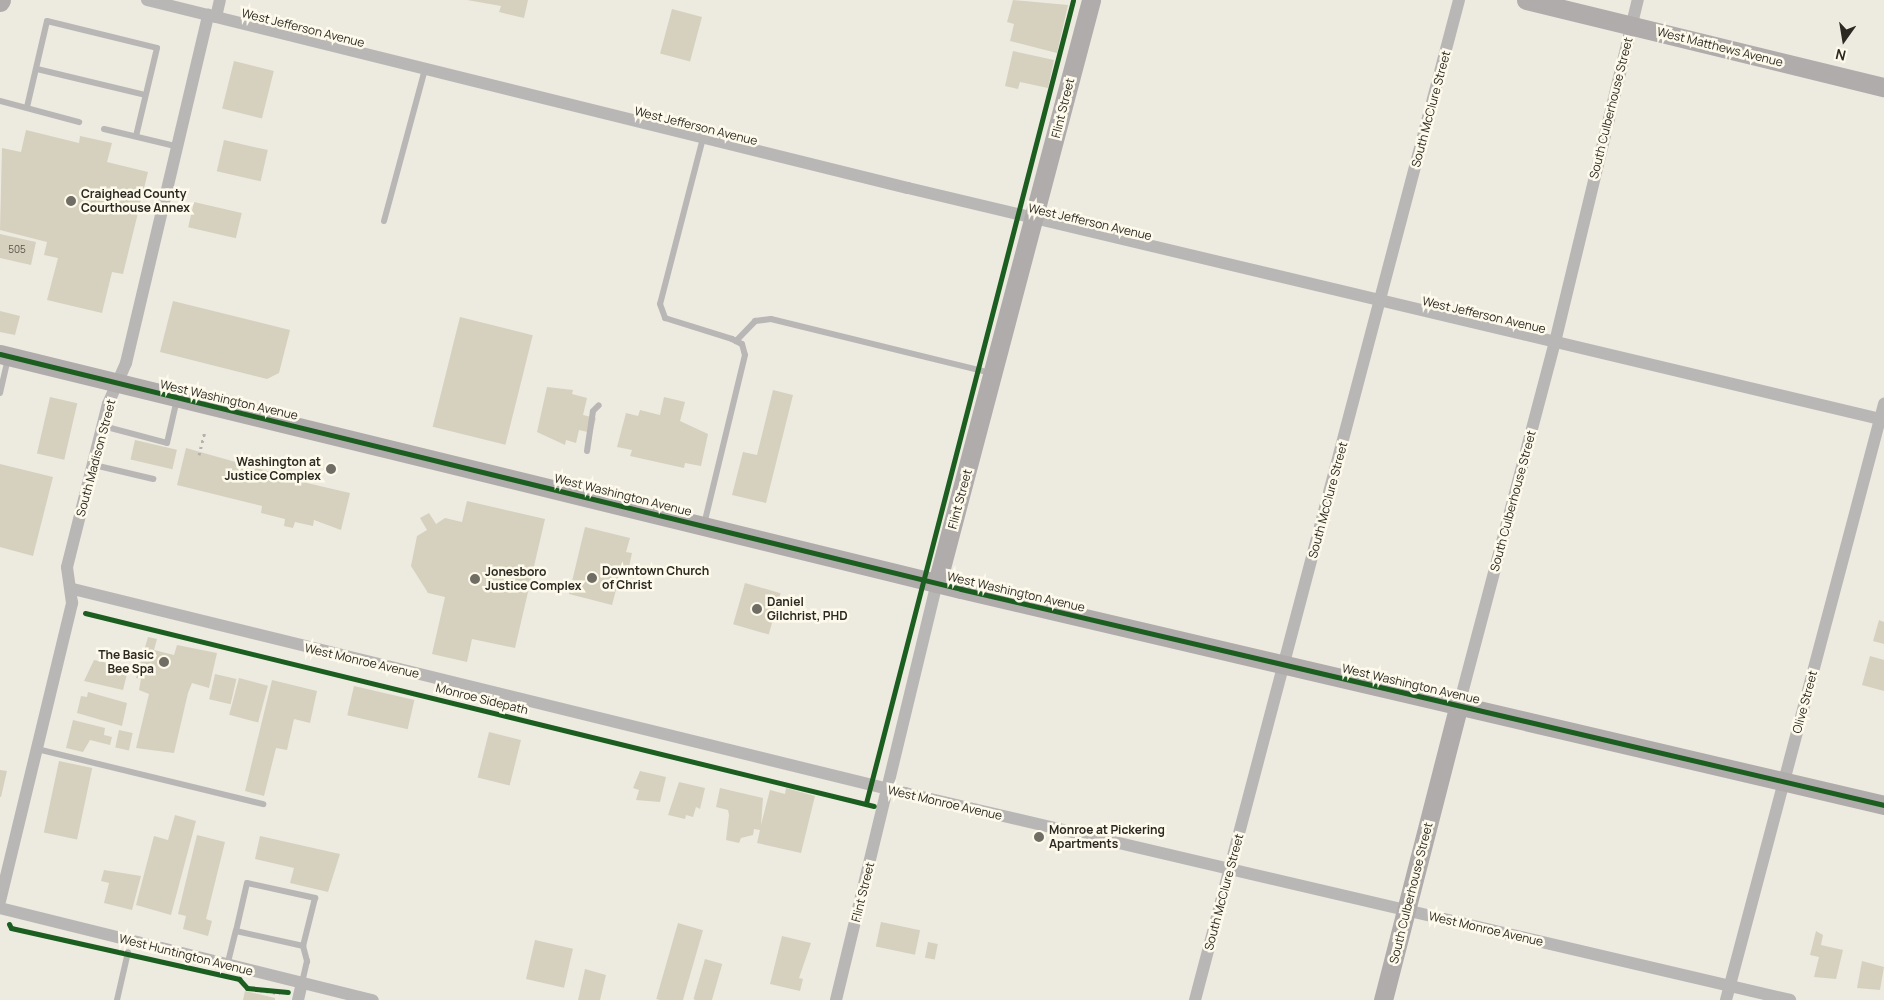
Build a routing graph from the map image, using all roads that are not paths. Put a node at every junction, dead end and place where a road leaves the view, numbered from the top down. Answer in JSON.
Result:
{"nodes":[{"id":1,"x":147,"y":0,"type":"edge"},
{"id":2,"x":220,"y":0,"type":"edge"},
{"id":3,"x":1090,"y":0,"type":"edge"},
{"id":4,"x":1459,"y":0,"type":"edge"},
{"id":5,"x":1526,"y":0,"type":"edge"},
{"id":6,"x":1638,"y":0,"type":"edge"},
{"id":7,"x":212,"y":16,"type":"junction"},
{"id":8,"x":1631,"y":26,"type":"junction"},
{"id":9,"x":37,"y":68,"type":"junction"},
{"id":10,"x":425,"y":69,"type":"junction"},
{"id":11,"x":1884,"y":87,"type":"edge"},
{"id":12,"x":146,"y":95,"type":"junction"},
{"id":13,"x":0,"y":101,"type":"edge"},
{"id":14,"x":27,"y":108,"type":"junction"},
{"id":15,"x":79,"y":122,"type":"dead end"},
{"id":16,"x":104,"y":128,"type":"dead end"},
{"id":17,"x":136,"y":136,"type":"junction"},
{"id":18,"x":703,"y":138,"type":"junction"},
{"id":19,"x":175,"y":146,"type":"junction"},
{"id":20,"x":1034,"y":219,"type":"junction"},
{"id":21,"x":384,"y":220,"type":"dead end"},
{"id":22,"x":1380,"y":301,"type":"junction"},
{"id":23,"x":736,"y":341,"type":"junction"},
{"id":24,"x":1555,"y":342,"type":"junction"},
{"id":25,"x":4,"y":355,"type":"edge"},
{"id":26,"x":995,"y":374,"type":"junction"},
{"id":27,"x":118,"y":384,"type":"junction"},
{"id":28,"x":0,"y":393,"type":"edge"},
{"id":29,"x":178,"y":398,"type":"junction"},
{"id":30,"x":1884,"y":404,"type":"edge"},
{"id":31,"x":599,"y":405,"type":"dead end"},
{"id":32,"x":1882,"y":420,"type":"edge"},
{"id":33,"x":103,"y":426,"type":"junction"},
{"id":34,"x":587,"y":451,"type":"dead end"},
{"id":35,"x":94,"y":465,"type":"junction"},
{"id":36,"x":153,"y":479,"type":"dead end"},
{"id":37,"x":703,"y":525,"type":"junction"},
{"id":38,"x":937,"y":583,"type":"junction"},
{"id":39,"x":73,"y":589,"type":"junction"},
{"id":40,"x":1285,"y":665,"type":"junction"},
{"id":41,"x":1459,"y":705,"type":"junction"},
{"id":42,"x":38,"y":749,"type":"junction"},
{"id":43,"x":1784,"y":782,"type":"junction"},
{"id":44,"x":888,"y":789,"type":"junction"},
{"id":45,"x":263,"y":804,"type":"dead end"},
{"id":46,"x":1884,"y":805,"type":"edge"},
{"id":47,"x":1230,"y":869,"type":"junction"},
{"id":48,"x":0,"y":901,"type":"edge"},
{"id":49,"x":0,"y":908,"type":"edge"},
{"id":50,"x":1406,"y":911,"type":"junction"},
{"id":51,"x":236,"y":931,"type":"junction"},
{"id":52,"x":303,"y":946,"type":"junction"},
{"id":53,"x":128,"y":952,"type":"dead end"},
{"id":54,"x":227,"y":966,"type":"junction"},
{"id":55,"x":302,"y":983,"type":"junction"},
{"id":56,"x":1730,"y":986,"type":"junction"},
{"id":57,"x":117,"y":1000,"type":"edge"},
{"id":58,"x":298,"y":1000,"type":"edge"},
{"id":59,"x":372,"y":1000,"type":"edge"},
{"id":60,"x":836,"y":1000,"type":"edge"},
{"id":61,"x":1195,"y":1000,"type":"edge"},
{"id":62,"x":1383,"y":1000,"type":"edge"},
{"id":63,"x":1726,"y":1000,"type":"edge"},
{"id":64,"x":1790,"y":1000,"type":"edge"}],
"edges":[{"from":1,"to":7,"type":"street","name":"West Jefferson Avenue"},
{"from":2,"to":7,"type":"street","name":"South Madison Street"},
{"from":3,"to":20,"type":"street","name":"Flint Street"},
{"from":4,"to":22,"type":"street","name":"South McClure Street"},
{"from":5,"to":8,"type":"street","name":"West Matthews Avenue"},
{"from":6,"to":8,"type":"street","name":"South Culberhouse Street"},
{"from":7,"to":10,"type":"street","name":"West Jefferson Avenue"},
{"from":7,"to":19,"type":"street","name":"South Madison Street"},
{"from":8,"to":11,"type":"street","name":"West Matthews Avenue"},
{"from":8,"to":24,"type":"street","name":"South Culberhouse Street"},
{"from":9,"to":12,"type":"lane"},
{"from":9,"to":12,"type":"lane"},
{"from":9,"to":14,"type":"lane"},
{"from":10,"to":18,"type":"street","name":"West Jefferson Avenue"},
{"from":10,"to":21,"type":"lane"},
{"from":12,"to":17,"type":"lane"},
{"from":13,"to":14,"type":"lane"},
{"from":14,"to":15,"type":"lane"},
{"from":16,"to":17,"type":"lane"},
{"from":17,"to":19,"type":"lane"},
{"from":18,"to":20,"type":"street","name":"West Jefferson Avenue"},
{"from":18,"to":23,"type":"lane"},
{"from":19,"to":27,"type":"street","name":"South Madison Street"},
{"from":20,"to":22,"type":"street","name":"West Jefferson Avenue"},
{"from":20,"to":26,"type":"street","name":"Flint Street"},
{"from":22,"to":24,"type":"street","name":"West Jefferson Avenue"},
{"from":22,"to":40,"type":"street","name":"South McClure Street"},
{"from":23,"to":26,"type":"lane"},
{"from":23,"to":37,"type":"lane"},
{"from":24,"to":32,"type":"street","name":"West Jefferson Avenue"},
{"from":24,"to":41,"type":"street","name":"South Culberhouse Street"},
{"from":25,"to":27,"type":"street","name":"West Washington Avenue"},
{"from":25,"to":28,"type":"lane"},
{"from":26,"to":38,"type":"street","name":"Flint Street"},
{"from":27,"to":29,"type":"street","name":"West Washington Avenue"},
{"from":27,"to":33,"type":"street","name":"South Madison Street"},
{"from":29,"to":33,"type":"lane"},
{"from":29,"to":37,"type":"street","name":"West Washington Avenue"},
{"from":30,"to":32,"type":"street","name":"Olive Street"},
{"from":31,"to":34,"type":"lane"},
{"from":32,"to":43,"type":"street","name":"Olive Street"},
{"from":33,"to":35,"type":"street","name":"South Madison Street"},
{"from":35,"to":36,"type":"lane"},
{"from":35,"to":39,"type":"street","name":"South Madison Street"},
{"from":37,"to":38,"type":"street","name":"West Washington Avenue"},
{"from":38,"to":40,"type":"street","name":"West Washington Avenue"},
{"from":38,"to":44,"type":"street","name":"Flint Street"},
{"from":39,"to":42,"type":"street","name":"South Madison Street"},
{"from":39,"to":44,"type":"street","name":"West Monroe Avenue"},
{"from":40,"to":41,"type":"street","name":"West Washington Avenue"},
{"from":40,"to":47,"type":"street","name":"South McClure Street"},
{"from":41,"to":43,"type":"street","name":"West Washington Avenue"},
{"from":41,"to":50,"type":"street","name":"South Culberhouse Street"},
{"from":42,"to":45,"type":"lane"},
{"from":42,"to":48,"type":"street","name":"South Madison Street"},
{"from":43,"to":46,"type":"street","name":"West Washington Avenue"},
{"from":43,"to":56,"type":"street","name":"Olive Street"},
{"from":44,"to":47,"type":"street","name":"West Monroe Avenue"},
{"from":44,"to":60,"type":"street","name":"Flint Street"},
{"from":47,"to":50,"type":"street","name":"West Monroe Avenue"},
{"from":47,"to":61,"type":"street","name":"South McClure Street"},
{"from":49,"to":54,"type":"street","name":"West Huntington Avenue"},
{"from":50,"to":56,"type":"street","name":"West Monroe Avenue"},
{"from":50,"to":62,"type":"street","name":"South Culberhouse Street"},
{"from":51,"to":52,"type":"lane"},
{"from":51,"to":52,"type":"lane"},
{"from":51,"to":54,"type":"lane"},
{"from":52,"to":55,"type":"lane"},
{"from":53,"to":57,"type":"lane"},
{"from":54,"to":55,"type":"street","name":"West Huntington Avenue"},
{"from":55,"to":58,"type":"street"},
{"from":55,"to":59,"type":"street","name":"West Huntington Avenue"},
{"from":56,"to":63,"type":"street","name":"Olive Street"},
{"from":56,"to":64,"type":"street","name":"West Monroe Avenue"}]}
